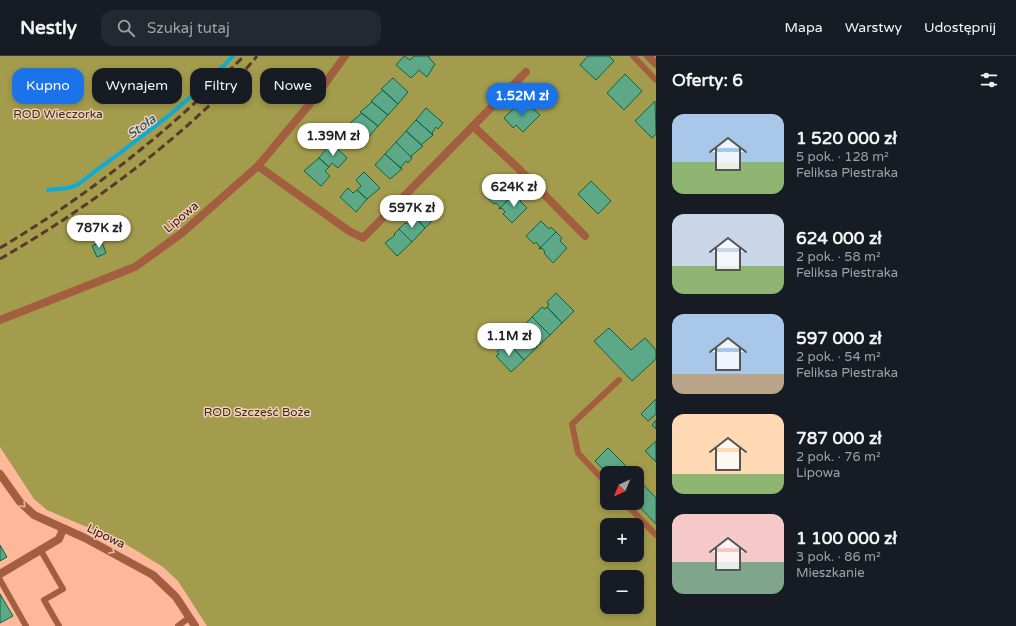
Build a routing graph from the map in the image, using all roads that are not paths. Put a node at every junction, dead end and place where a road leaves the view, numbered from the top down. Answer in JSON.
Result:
{"nodes":[{"id":1,"x":346,"y":56,"type":"edge"},
{"id":2,"x":633,"y":56,"type":"edge"},
{"id":3,"x":648,"y":56,"type":"edge"},
{"id":4,"x":656,"y":64,"type":"edge"},
{"id":5,"x":526,"y":72,"type":"dead end"},
{"id":6,"x":656,"y":80,"type":"edge"},
{"id":7,"x":473,"y":126,"type":"junction"},
{"id":8,"x":258,"y":166,"type":"junction"},
{"id":9,"x":584,"y":236,"type":"dead end"},
{"id":10,"x":0,"y":320,"type":"edge"},
{"id":11,"x":619,"y":380,"type":"dead end"},
{"id":12,"x":0,"y":474,"type":"edge"},
{"id":13,"x":600,"y":477,"type":"edge"},
{"id":14,"x":632,"y":510,"type":"edge"},
{"id":15,"x":64,"y":529,"type":"junction"},
{"id":16,"x":656,"y":536,"type":"edge"},
{"id":17,"x":40,"y":549,"type":"junction"},
{"id":18,"x":0,"y":574,"type":"edge"},
{"id":19,"x":0,"y":580,"type":"edge"},
{"id":20,"x":190,"y":617,"type":"junction"},
{"id":21,"x":26,"y":626,"type":"edge"},
{"id":22,"x":59,"y":626,"type":"edge"},
{"id":23,"x":178,"y":626,"type":"edge"},
{"id":24,"x":195,"y":626,"type":"edge"}],
"edges":[{"from":1,"to":8,"type":"street","name":"Lipowa"},
{"from":2,"to":6,"type":"lane"},
{"from":3,"to":4,"type":"street"},
{"from":5,"to":7,"type":"street"},
{"from":7,"to":8,"type":"street"},
{"from":7,"to":9,"type":"street"},
{"from":8,"to":10,"type":"street","name":"Lipowa"},
{"from":11,"to":13,"type":"lane"},
{"from":12,"to":15,"type":"street","name":"Lipowa","one_way":true},
{"from":14,"to":16,"type":"lane"},
{"from":15,"to":17,"type":"street"},
{"from":15,"to":20,"type":"street","name":"Lipowa","one_way":true},
{"from":17,"to":18,"type":"street"},
{"from":17,"to":22,"type":"lane"},
{"from":19,"to":21,"type":"lane"},
{"from":20,"to":23,"type":"lane"},
{"from":20,"to":24,"type":"street","name":"Lipowa"}]}
